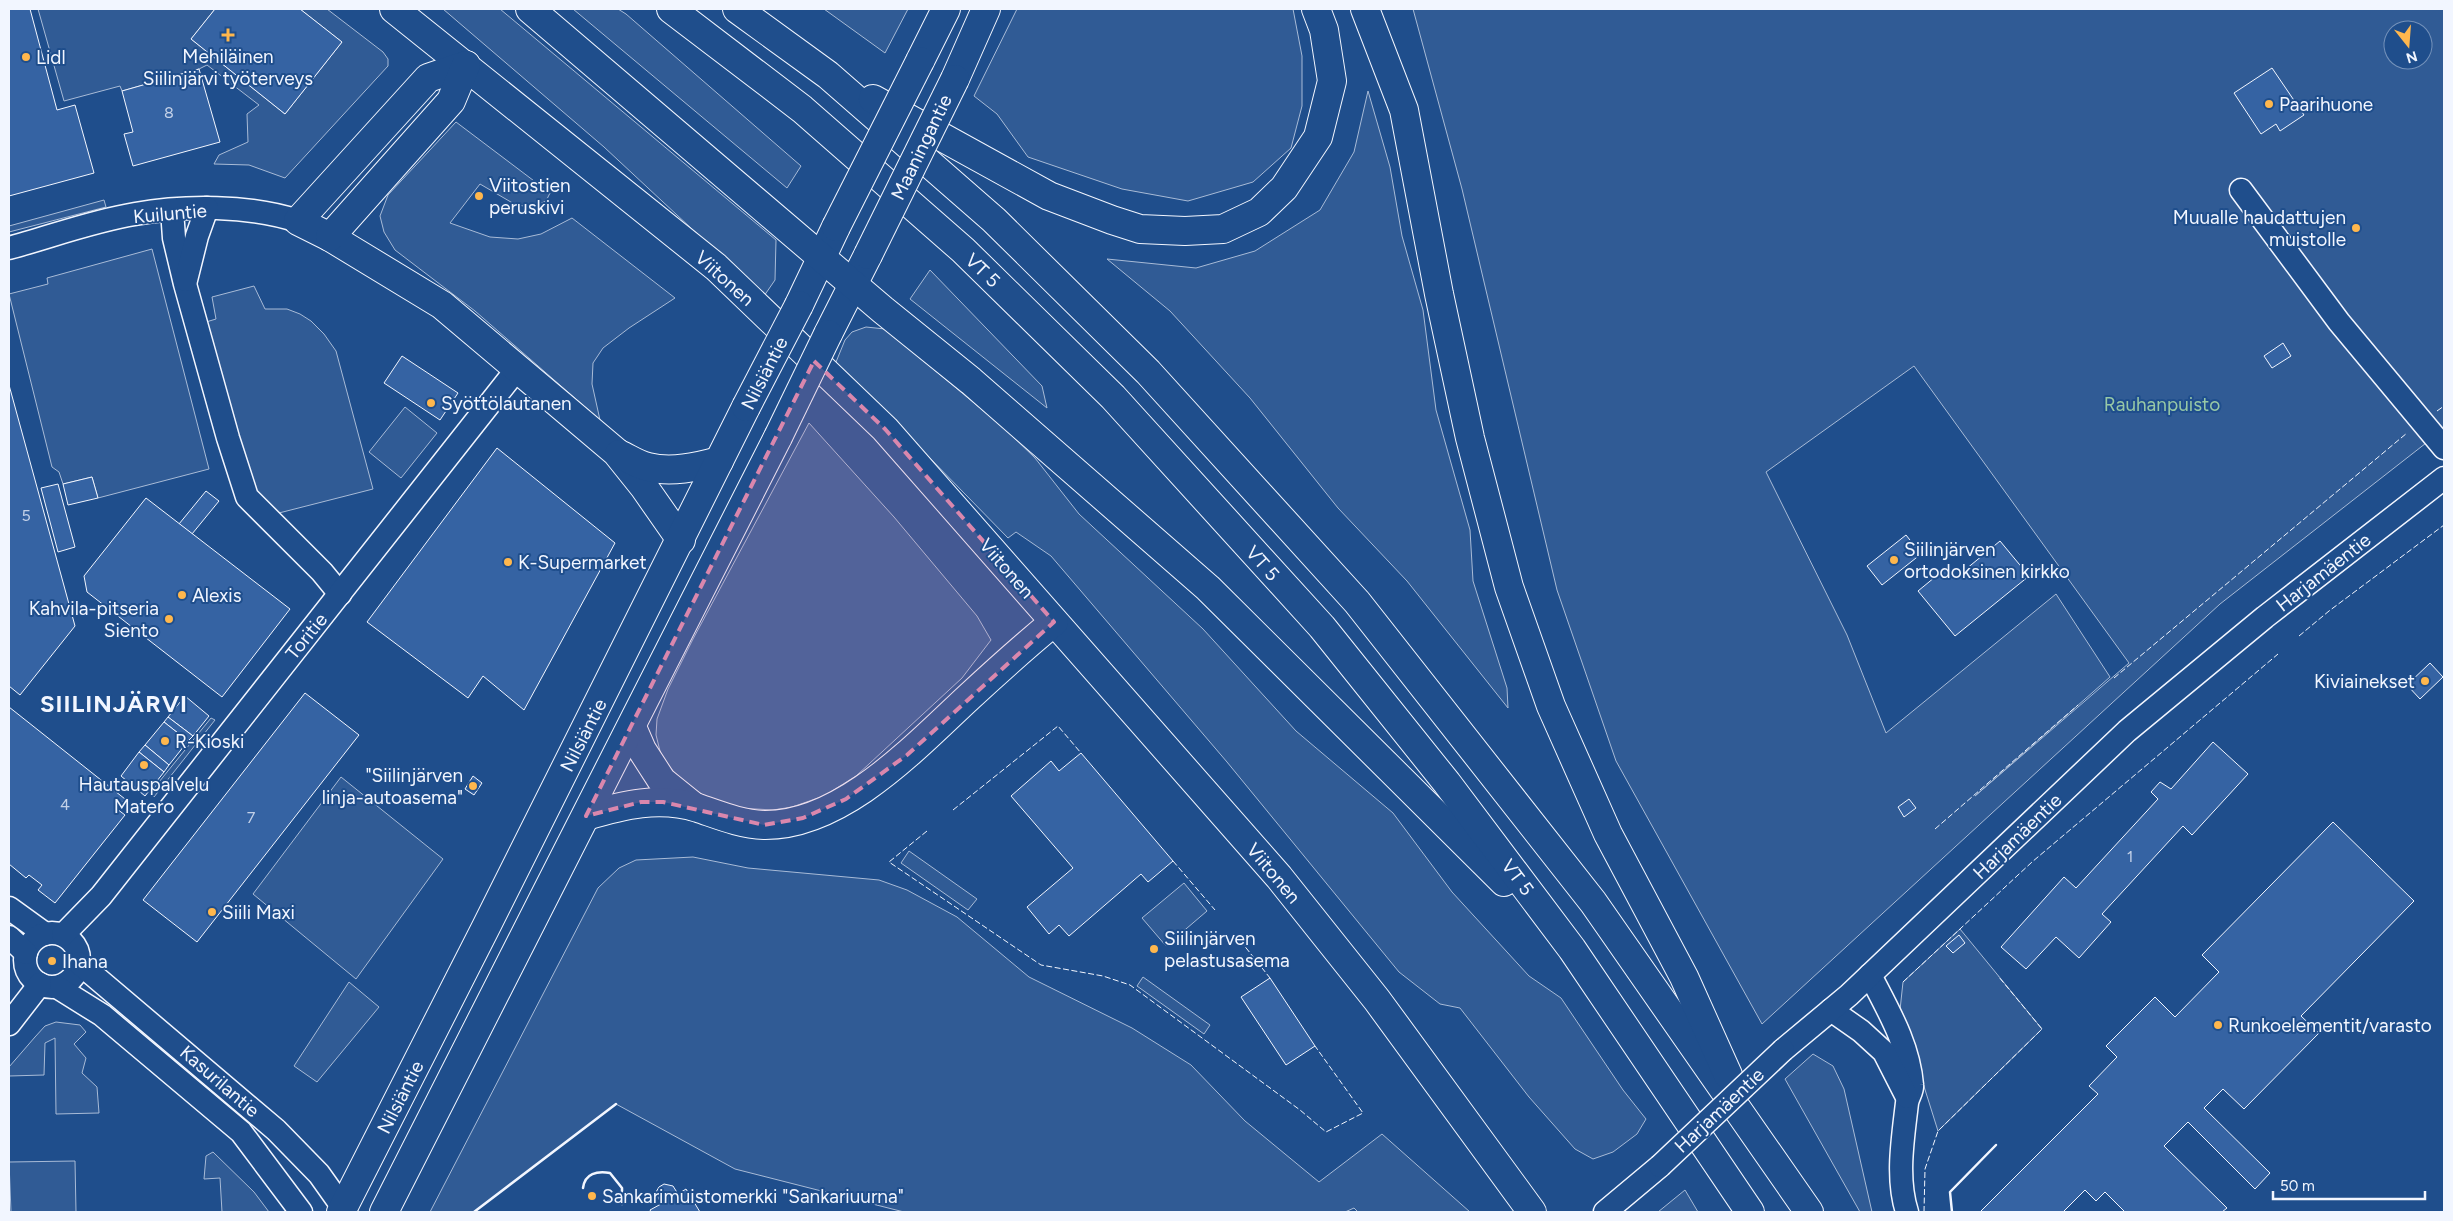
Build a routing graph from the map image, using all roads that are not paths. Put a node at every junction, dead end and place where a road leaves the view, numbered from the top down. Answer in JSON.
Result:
{"nodes":[{"id":1,"x":394,"y":9,"type":"edge"},
{"id":2,"x":530,"y":9,"type":"edge"},
{"id":3,"x":671,"y":9,"type":"edge"},
{"id":4,"x":737,"y":9,"type":"edge"},
{"id":5,"x":946,"y":9,"type":"edge"},
{"id":6,"x":986,"y":9,"type":"edge"},
{"id":7,"x":1316,"y":9,"type":"edge"},
{"id":8,"x":1365,"y":9,"type":"edge"},
{"id":9,"x":466,"y":65,"type":"junction"},
{"id":10,"x":828,"y":75,"type":"junction"},
{"id":11,"x":2241,"y":190,"type":"dead end"},
{"id":12,"x":207,"y":208,"type":"junction"},
{"id":13,"x":172,"y":210,"type":"junction"},
{"id":14,"x":298,"y":221,"type":"junction"},
{"id":15,"x":330,"y":237,"type":"junction"},
{"id":16,"x":9,"y":248,"type":"edge"},
{"id":17,"x":823,"y":257,"type":"junction"},
{"id":18,"x":185,"y":284,"type":"junction"},
{"id":19,"x":854,"y":284,"type":"junction"},
{"id":20,"x":517,"y":369,"type":"junction"},
{"id":21,"x":2444,"y":448,"type":"edge"},
{"id":22,"x":616,"y":452,"type":"junction"},
{"id":23,"x":719,"y":461,"type":"junction"},
{"id":24,"x":2444,"y":478,"type":"edge"},
{"id":25,"x":681,"y":540,"type":"junction"},
{"id":26,"x":340,"y":594,"type":"junction"},
{"id":27,"x":1054,"y":622,"type":"junction"},
{"id":28,"x":632,"y":727,"type":"junction"},
{"id":29,"x":697,"y":808,"type":"junction"},
{"id":30,"x":586,"y":816,"type":"junction"},
{"id":31,"x":9,"y":908,"type":"edge"},
{"id":32,"x":9,"y":937,"type":"edge"},
{"id":33,"x":66,"y":945,"type":"junction"},
{"id":34,"x":1572,"y":949,"type":"junction"},
{"id":35,"x":38,"y":973,"type":"junction"},
{"id":36,"x":1870,"y":975,"type":"junction"},
{"id":37,"x":1831,"y":1010,"type":"junction"},
{"id":38,"x":9,"y":1013,"type":"edge"},
{"id":39,"x":9,"y":1024,"type":"edge"},
{"id":40,"x":1908,"y":1098,"type":"junction"},
{"id":41,"x":276,"y":1130,"type":"junction"},
{"id":42,"x":241,"y":1132,"type":"junction"},
{"id":43,"x":1755,"y":1136,"type":"junction"},
{"id":44,"x":343,"y":1211,"type":"edge"},
{"id":45,"x":301,"y":1212,"type":"edge"},
{"id":46,"x":384,"y":1212,"type":"edge"},
{"id":47,"x":1532,"y":1212,"type":"edge"},
{"id":48,"x":1605,"y":1212,"type":"edge"},
{"id":49,"x":1750,"y":1212,"type":"edge"},
{"id":50,"x":1809,"y":1212,"type":"edge"},
{"id":51,"x":1907,"y":1212,"type":"edge"}],
"edges":[{"from":1,"to":9,"type":"main road","name":"Viitonen"},
{"from":2,"to":17,"type":"main road"},
{"from":3,"to":34,"type":"main road","name":"VT 5"},
{"from":4,"to":10,"type":"main road"},
{"from":5,"to":17,"type":"main road","name":"Maaningantie","bridge":true},
{"from":6,"to":19,"type":"main road","name":"Maaningantie","bridge":true},
{"from":7,"to":10,"type":"main road"},
{"from":8,"to":43,"type":"main road"},
{"from":9,"to":14,"type":"main road"},
{"from":9,"to":15,"type":"main road"},
{"from":9,"to":27,"type":"main road","name":"Viitonen"},
{"from":10,"to":43,"type":"main road"},
{"from":11,"to":21,"type":"street"},
{"from":12,"to":13,"type":"street","name":"Kuiluntie"},
{"from":12,"to":14,"type":"street","name":"Kuiluntie"},
{"from":12,"to":18,"type":"street"},
{"from":13,"to":16,"type":"street","name":"Kuiluntie"},
{"from":13,"to":18,"type":"street"},
{"from":14,"to":15,"type":"main road","name":"Kuiluntie"},
{"from":15,"to":20,"type":"main road","name":"Kuiluntie"},
{"from":17,"to":19,"type":"main road"},
{"from":17,"to":23,"type":"main road","name":"Nilsiäntie","bridge":true},
{"from":18,"to":26,"type":"street"},
{"from":19,"to":28,"type":"main road","name":"Nilsiäntie","bridge":true},
{"from":19,"to":34,"type":"main road"},
{"from":20,"to":22,"type":"main road","name":"Kuiluntie"},
{"from":20,"to":26,"type":"street","name":"Toritie"},
{"from":22,"to":23,"type":"main road"},
{"from":22,"to":25,"type":"main road"},
{"from":23,"to":25,"type":"main road","name":"Nilsiäntie"},
{"from":24,"to":36,"type":"street","name":"Harjamäentie"},
{"from":25,"to":44,"type":"main road","name":"Nilsiäntie"},
{"from":26,"to":33,"type":"street","name":"Toritie"},
{"from":27,"to":29,"type":"main road"},
{"from":27,"to":47,"type":"main road","name":"Viitonen"},
{"from":28,"to":29,"type":"main road"},
{"from":28,"to":30,"type":"main road","name":"Nilsiäntie"},
{"from":29,"to":30,"type":"main road"},
{"from":30,"to":46,"type":"main road","name":"Nilsiäntie"},
{"from":31,"to":33,"type":"street","name":"Kasurilantie"},
{"from":32,"to":35,"type":"street","name":"Kasurilantie"},
{"from":33,"to":35,"type":"street"},
{"from":33,"to":35,"type":"street"},
{"from":33,"to":41,"type":"street","name":"Kasurilantie"},
{"from":34,"to":49,"type":"main road","name":"VT 5"},
{"from":35,"to":38,"type":"street"},
{"from":35,"to":39,"type":"street"},
{"from":35,"to":42,"type":"street","name":"Kasurilantie"},
{"from":36,"to":37,"type":"street","name":"Harjamäentie"},
{"from":36,"to":40,"type":"street"},
{"from":37,"to":40,"type":"street"},
{"from":37,"to":48,"type":"street","name":"Harjamäentie","bridge":true},
{"from":40,"to":51,"type":"street"},
{"from":41,"to":42,"type":"street"},
{"from":41,"to":44,"type":"street","name":"Kasurilantie"},
{"from":42,"to":45,"type":"street","name":"Kasurilantie"},
{"from":43,"to":50,"type":"main road"}]}
